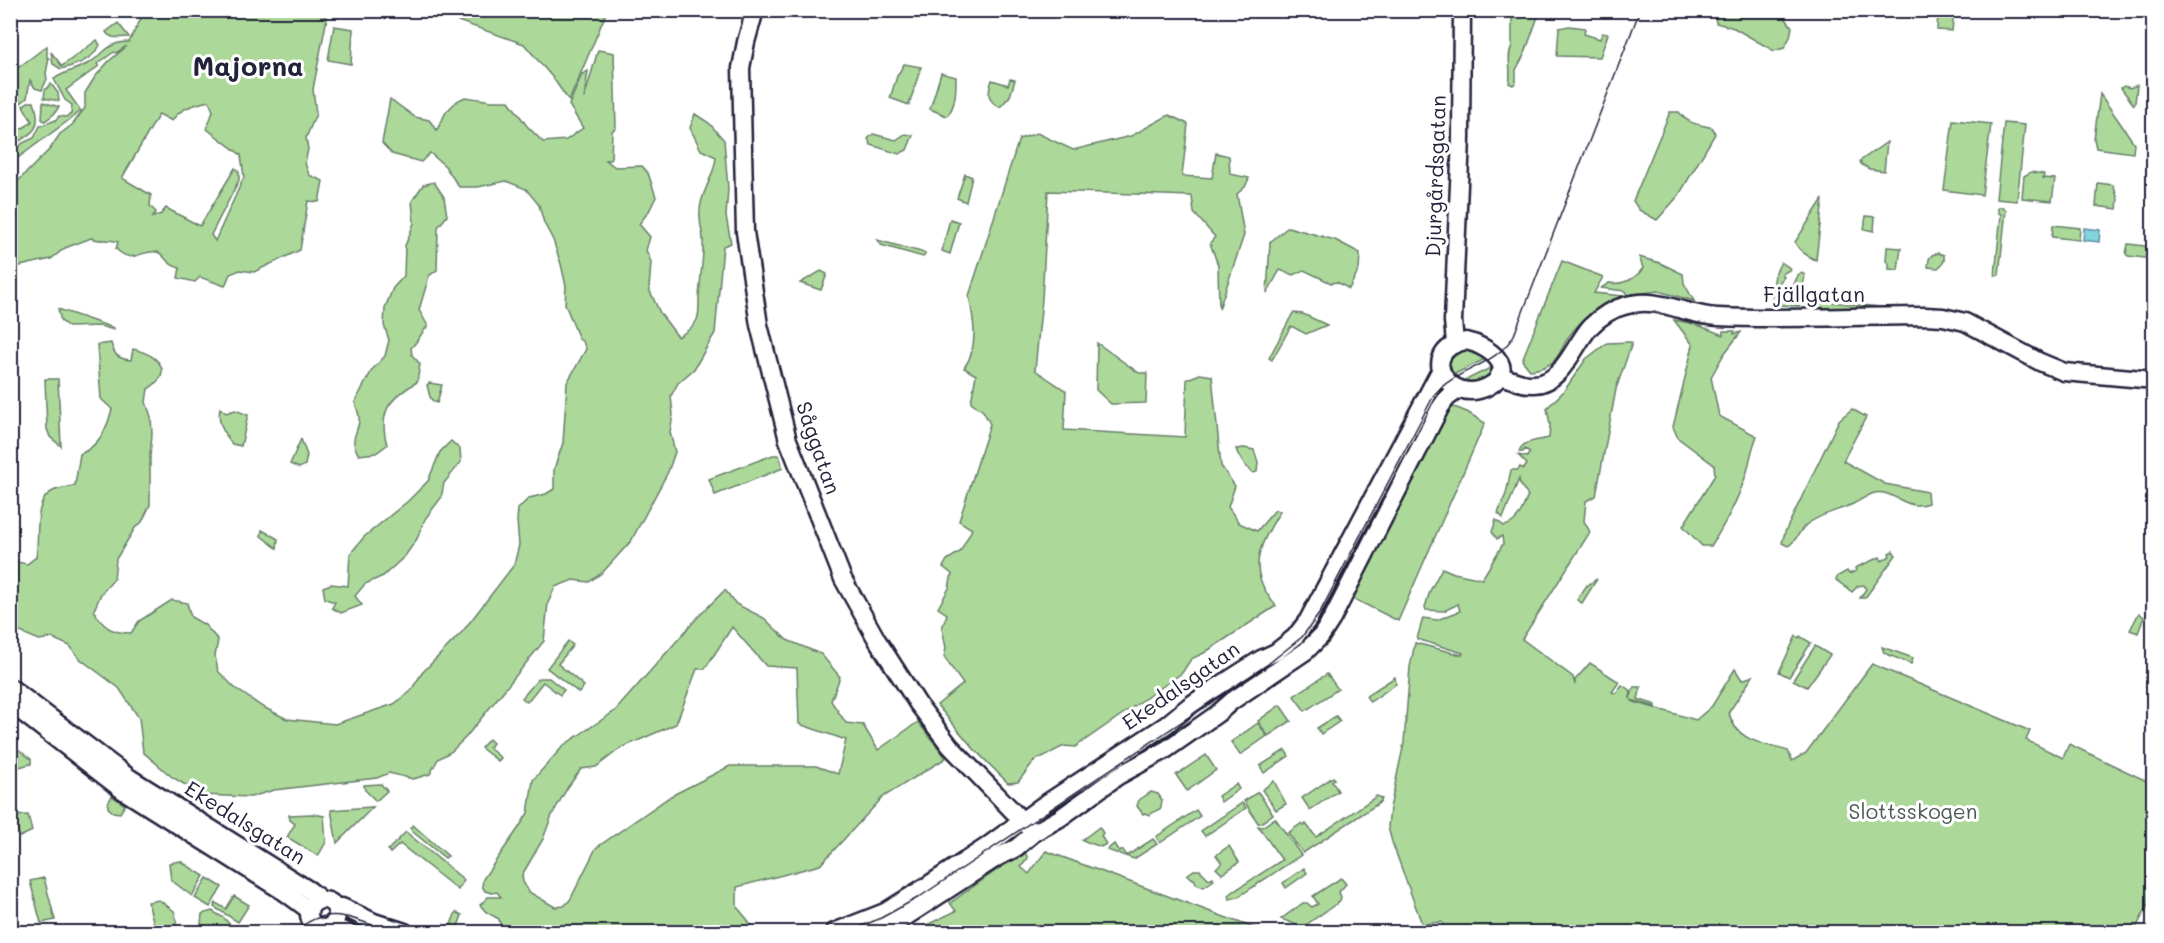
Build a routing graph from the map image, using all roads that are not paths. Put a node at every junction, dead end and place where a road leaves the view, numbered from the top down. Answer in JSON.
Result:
{"nodes":[{"id":1,"x":756,"y":10,"type":"edge"},
{"id":2,"x":1462,"y":10,"type":"edge"},
{"id":3,"x":1455,"y":343,"type":"junction"},
{"id":4,"x":1441,"y":369,"type":"junction"},
{"id":5,"x":1499,"y":375,"type":"junction"},
{"id":6,"x":2154,"y":380,"type":"edge"},
{"id":7,"x":1458,"y":390,"type":"junction"},
{"id":8,"x":10,"y":687,"type":"edge"},
{"id":9,"x":10,"y":703,"type":"edge"},
{"id":10,"x":140,"y":793,"type":"junction"},
{"id":11,"x":1021,"y":820,"type":"junction"},
{"id":12,"x":1035,"y":832,"type":"junction"},
{"id":13,"x":321,"y":905,"type":"junction"},
{"id":14,"x":330,"y":926,"type":"junction"},
{"id":15,"x":347,"y":933,"type":"edge"},
{"id":16,"x":405,"y":933,"type":"edge"},
{"id":17,"x":834,"y":933,"type":"edge"},
{"id":18,"x":876,"y":933,"type":"edge"}],
"edges":[{"from":1,"to":11,"type":"street","name":"Såggatan"},
{"from":2,"to":3,"type":"street","name":"Djurgårdsgatan"},
{"from":3,"to":4,"type":"street"},
{"from":3,"to":5,"type":"street"},
{"from":4,"to":7,"type":"street"},
{"from":4,"to":11,"type":"street","name":"Ekedalsgatan"},
{"from":5,"to":6,"type":"street","name":"Fjällgatan"},
{"from":5,"to":7,"type":"street"},
{"from":7,"to":12,"type":"street","name":"Ekedalsgatan"},
{"from":8,"to":10,"type":"street"},
{"from":9,"to":10,"type":"street"},
{"from":10,"to":13,"type":"street","name":"Ekedalsgatan"},
{"from":11,"to":12,"type":"street","name":"Såggatan"},
{"from":11,"to":17,"type":"street","name":"Ekedalsgatan"},
{"from":12,"to":18,"type":"street","name":"Ekedalsgatan"},
{"from":13,"to":14,"type":"street"},
{"from":13,"to":14,"type":"street"},
{"from":13,"to":16,"type":"street","name":"Ekedalsgatan"},
{"from":14,"to":15,"type":"street"}]}
